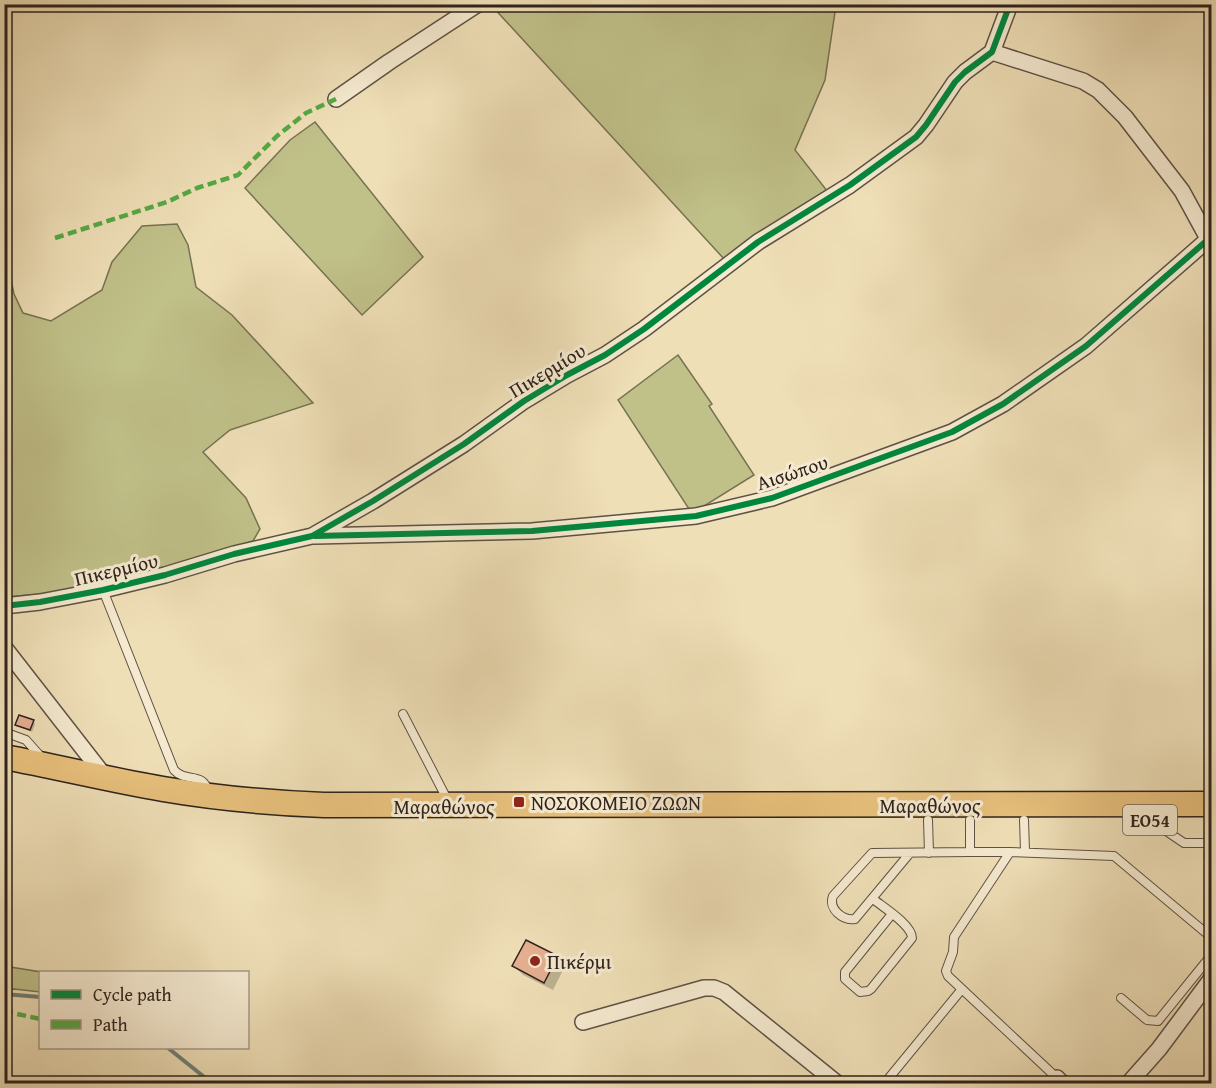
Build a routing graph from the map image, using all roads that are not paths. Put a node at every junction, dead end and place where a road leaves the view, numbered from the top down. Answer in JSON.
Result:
{"nodes":[{"id":1,"x":478,"y":4,"type":"edge"},
{"id":2,"x":1010,"y":4,"type":"edge"},
{"id":3,"x":992,"y":52,"type":"junction"},
{"id":4,"x":336,"y":99,"type":"dead end"},
{"id":5,"x":1210,"y":240,"type":"edge"},
{"id":6,"x":312,"y":536,"type":"junction"},
{"id":7,"x":103,"y":590,"type":"junction"},
{"id":8,"x":4,"y":606,"type":"edge"},
{"id":9,"x":4,"y":647,"type":"edge"},
{"id":10,"x":403,"y":714,"type":"dead end"},
{"id":11,"x":4,"y":732,"type":"edge"},
{"id":12,"x":4,"y":757,"type":"edge"},
{"id":13,"x":49,"y":766,"type":"junction"},
{"id":14,"x":4,"y":772,"type":"edge"},
{"id":15,"x":106,"y":779,"type":"junction"},
{"id":16,"x":209,"y":796,"type":"junction"},
{"id":17,"x":1212,"y":804,"type":"edge"},
{"id":18,"x":449,"y":806,"type":"junction"},
{"id":19,"x":1212,"y":819,"type":"edge"},
{"id":20,"x":928,"y":820,"type":"junction"},
{"id":21,"x":970,"y":820,"type":"junction"},
{"id":22,"x":1024,"y":820,"type":"junction"},
{"id":23,"x":1150,"y":820,"type":"junction"},
{"id":24,"x":1212,"y":843,"type":"edge"},
{"id":25,"x":1024,"y":851,"type":"junction"},
{"id":26,"x":970,"y":852,"type":"junction"},
{"id":27,"x":1010,"y":852,"type":"junction"},
{"id":28,"x":910,"y":853,"type":"junction"},
{"id":29,"x":929,"y":853,"type":"junction"},
{"id":30,"x":873,"y":899,"type":"junction"},
{"id":31,"x":892,"y":914,"type":"junction"},
{"id":32,"x":1212,"y":938,"type":"edge"},
{"id":33,"x":1212,"y":954,"type":"edge"},
{"id":34,"x":1208,"y":966,"type":"edge"},
{"id":35,"x":1212,"y":978,"type":"edge"},
{"id":36,"x":962,"y":989,"type":"junction"},
{"id":37,"x":1121,"y":998,"type":"dead end"},
{"id":38,"x":583,"y":1022,"type":"dead end"},
{"id":39,"x":1058,"y":1082,"type":"edge"},
{"id":40,"x":838,"y":1083,"type":"edge"},
{"id":41,"x":884,"y":1083,"type":"edge"},
{"id":42,"x":1128,"y":1083,"type":"edge"}],
"edges":[{"from":1,"to":4,"type":"street"},
{"from":2,"to":3,"type":"street"},
{"from":3,"to":5,"type":"street"},
{"from":3,"to":6,"type":"street","name":"Πικερμίου"},
{"from":5,"to":6,"type":"street","name":"Αισώπου"},
{"from":6,"to":7,"type":"street","name":"Πικερμίου"},
{"from":7,"to":8,"type":"street","name":"Πικερμίου"},
{"from":7,"to":16,"type":"lane"},
{"from":9,"to":15,"type":"street"},
{"from":10,"to":18,"type":"lane"},
{"from":11,"to":13,"type":"lane"},
{"from":12,"to":13,"type":"main road","name":"Μαραθώνος","number":"ΕΟ54"},
{"from":13,"to":15,"type":"main road","name":"Μαραθώνος","number":"ΕΟ54"},
{"from":14,"to":20,"type":"main road","name":"Μαραθώνος","number":"ΕΟ54"},
{"from":15,"to":16,"type":"main road","name":"Μαραθώνος","number":"ΕΟ54"},
{"from":16,"to":18,"type":"main road","name":"Μαραθώνος","number":"ΕΟ54"},
{"from":17,"to":18,"type":"main road","name":"Μαραθώνος","number":"ΕΟ54"},
{"from":19,"to":23,"type":"main road","name":"Μαραθώνος","number":"ΕΟ54"},
{"from":20,"to":21,"type":"main road","name":"Μαραθώνος","number":"ΕΟ54"},
{"from":20,"to":29,"type":"lane"},
{"from":21,"to":22,"type":"main road","name":"Μαραθώνος","number":"ΕΟ54"},
{"from":21,"to":26,"type":"lane"},
{"from":22,"to":23,"type":"main road","name":"Μαραθώνος","number":"ΕΟ54"},
{"from":22,"to":25,"type":"lane"},
{"from":23,"to":24,"type":"lane"},
{"from":25,"to":27,"type":"lane"},
{"from":25,"to":32,"type":"lane"},
{"from":26,"to":27,"type":"lane"},
{"from":26,"to":29,"type":"lane"},
{"from":27,"to":36,"type":"lane"},
{"from":28,"to":29,"type":"lane"},
{"from":28,"to":30,"type":"lane"},
{"from":28,"to":30,"type":"lane"},
{"from":30,"to":31,"type":"lane"},
{"from":31,"to":31,"type":"lane"},
{"from":33,"to":34,"type":"lane"},
{"from":34,"to":37,"type":"lane"},
{"from":35,"to":42,"type":"street"},
{"from":36,"to":39,"type":"lane"},
{"from":36,"to":41,"type":"lane"},
{"from":38,"to":40,"type":"street"}]}
